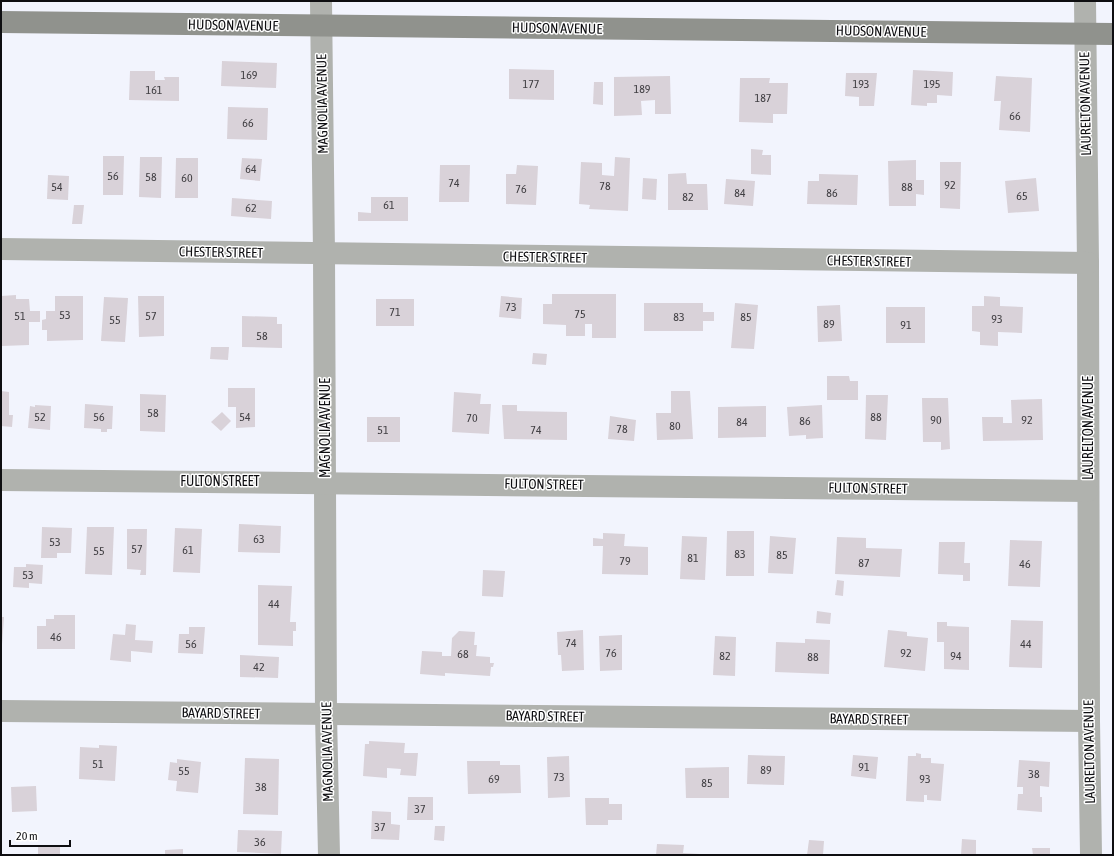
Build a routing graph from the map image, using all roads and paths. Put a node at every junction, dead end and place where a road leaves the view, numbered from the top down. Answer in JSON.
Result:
{"nodes":[{"id":1,"x":321,"y":1,"type":"edge"},
{"id":2,"x":1085,"y":1,"type":"edge"},
{"id":3,"x":1,"y":22,"type":"edge"},
{"id":4,"x":320,"y":26,"type":"junction"},
{"id":5,"x":1084,"y":33,"type":"junction"},
{"id":6,"x":1113,"y":34,"type":"edge"},
{"id":7,"x":1,"y":249,"type":"edge"},
{"id":8,"x":324,"y":254,"type":"junction"},
{"id":9,"x":1088,"y":263,"type":"junction"},
{"id":10,"x":1,"y":480,"type":"edge"},
{"id":11,"x":325,"y":482,"type":"junction"},
{"id":12,"x":1087,"y":491,"type":"junction"},
{"id":13,"x":1,"y":711,"type":"edge"},
{"id":14,"x":326,"y":714,"type":"junction"},
{"id":15,"x":1088,"y":721,"type":"junction"},
{"id":16,"x":329,"y":855,"type":"edge"},
{"id":17,"x":1091,"y":855,"type":"edge"}],
"edges":[{"from":1,"to":4,"type":"street","name":"MAGNOLIA AVENUE"},
{"from":2,"to":5,"type":"street","name":"LAURELTON AVENUE"},
{"from":3,"to":4,"type":"street","name":"HUDSON AVENUE"},
{"from":4,"to":5,"type":"street","name":"HUDSON AVENUE"},
{"from":4,"to":8,"type":"street","name":"MAGNOLIA AVENUE"},
{"from":5,"to":6,"type":"street","name":"HUDSON AVENUE"},
{"from":5,"to":9,"type":"street","name":"LAURELTON AVENUE"},
{"from":7,"to":8,"type":"street","name":"CHESTER STREET"},
{"from":8,"to":9,"type":"street","name":"CHESTER STREET"},
{"from":8,"to":11,"type":"street","name":"MAGNOLIA AVENUE"},
{"from":9,"to":12,"type":"street","name":"LAURELTON AVENUE"},
{"from":10,"to":11,"type":"street","name":"FULTON STREET"},
{"from":11,"to":12,"type":"street","name":"FULTON STREET"},
{"from":11,"to":14,"type":"street","name":"MAGNOLIA AVENUE"},
{"from":12,"to":15,"type":"street","name":"LAURELTON AVENUE"},
{"from":13,"to":14,"type":"street","name":"BAYARD STREET"},
{"from":14,"to":15,"type":"street","name":"BAYARD STREET"},
{"from":14,"to":16,"type":"street","name":"MAGNOLIA AVENUE"},
{"from":15,"to":17,"type":"street","name":"LAURELTON AVENUE"}]}
